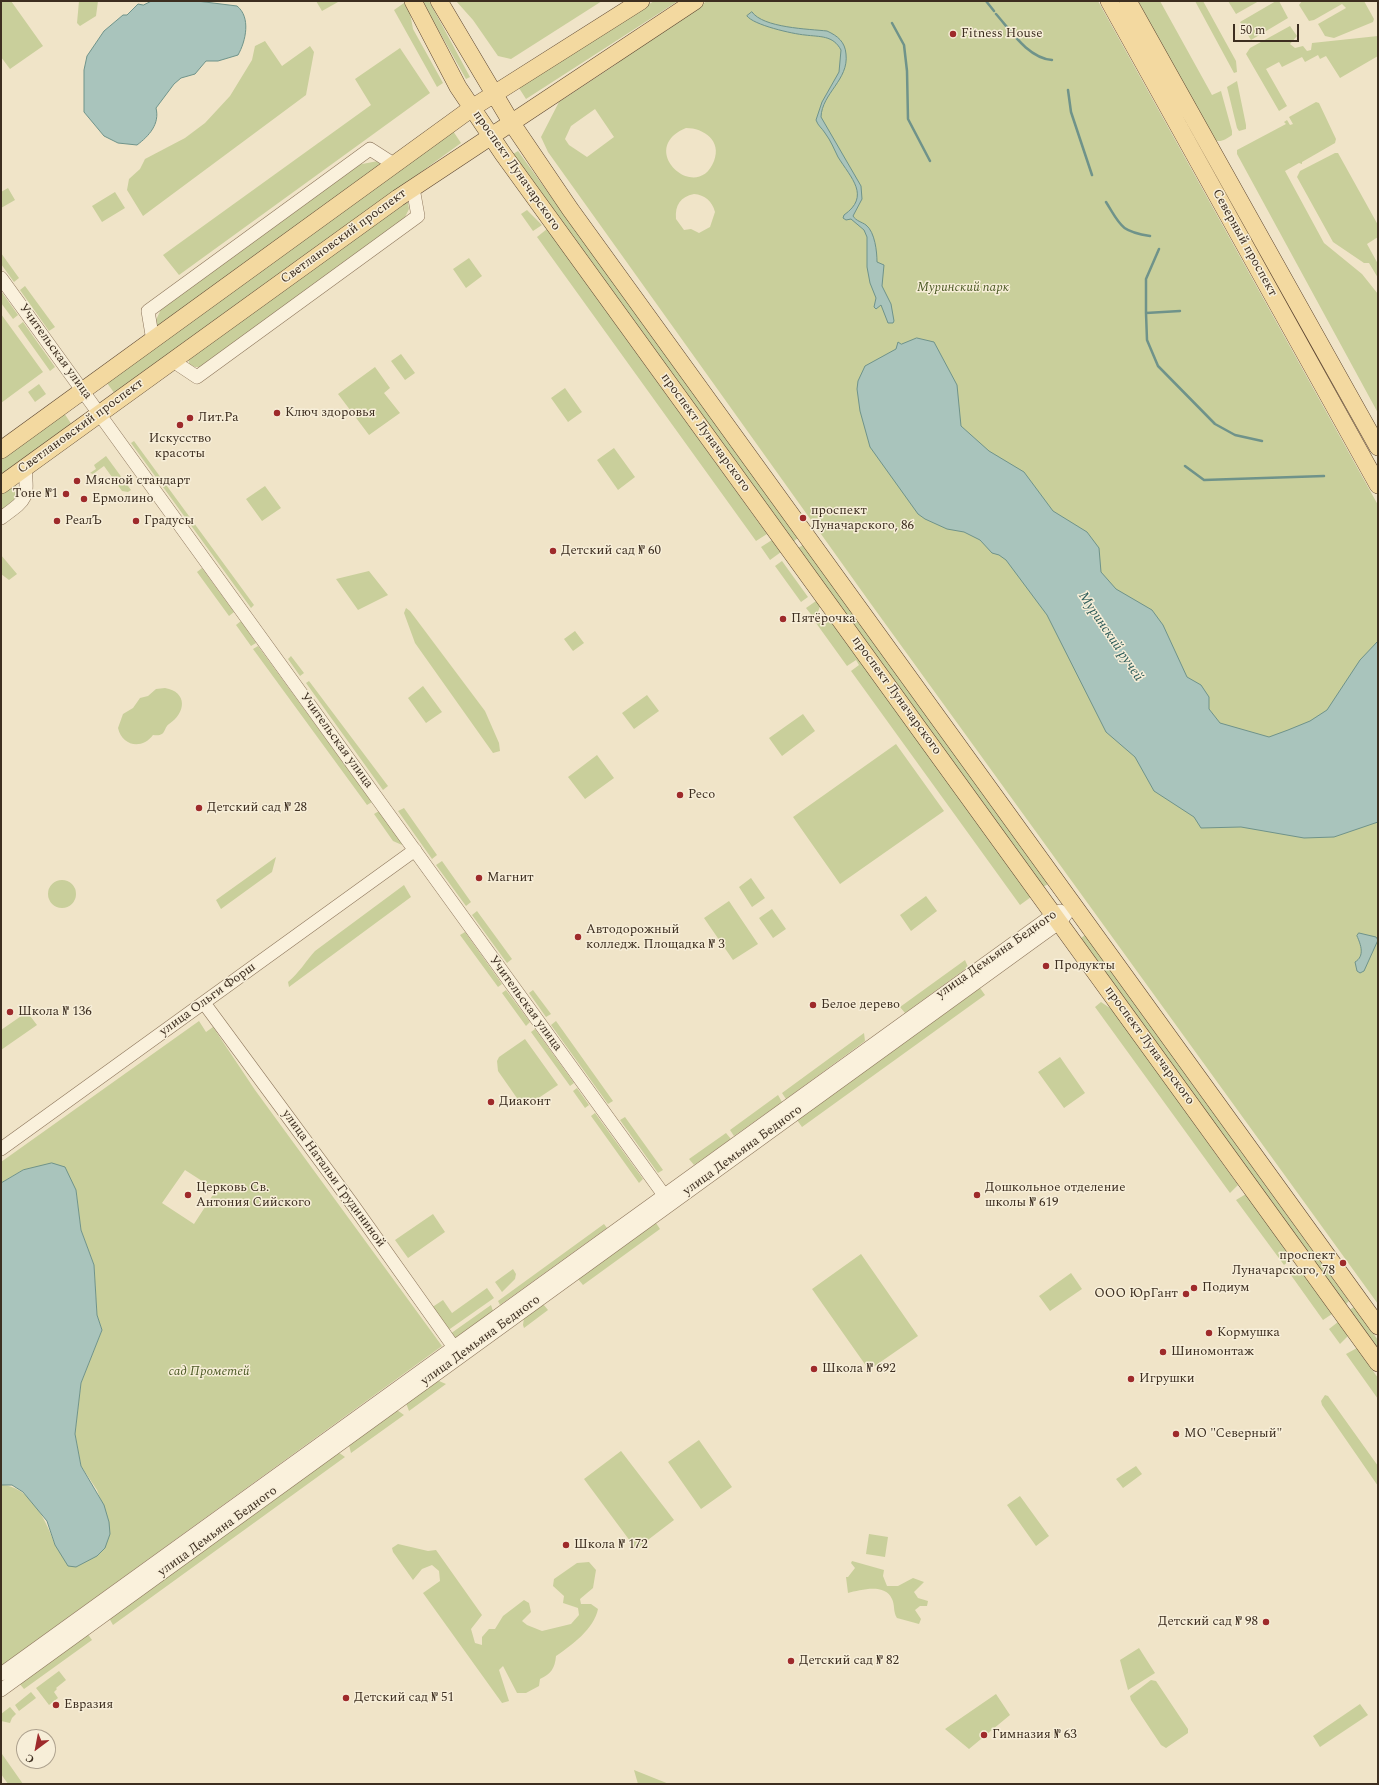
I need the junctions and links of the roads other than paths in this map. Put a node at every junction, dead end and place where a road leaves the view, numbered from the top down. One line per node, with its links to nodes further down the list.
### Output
1 (413, 1): 8 (main road, проспект Луначарского)
2 (439, 1): 7 (main road, проспект Луначарского)
3 (641, 1): 7 (main road)
4 (695, 1): 9 (main road, Светлановский проспект)
5 (1109, 1): 22 (main road, Северный проспект)
6 (1128, 1): 18 (main road, Северный проспект)
7 (494, 94): 8 (main road); 9 (main road, проспект Луначарского)
8 (472, 108): 10 (main road, проспект Луначарского); 11 (main road)
9 (511, 122): 10 (main road, Светлановский проспект); 25 (main road, проспект Луначарского)
10 (490, 136): 12 (main road, Светлановский проспект); 26 (main road, проспект Луначарского)
11 (395, 165): 14 (main road); 14 (street)
12 (412, 188): 15 (main road, Светлановский проспект); 15 (street)
13 (1, 278): 16 (street, Учительская улица)
14 (153, 341): 16 (main road)
15 (173, 361): 17 (main road, Светлановский проспект)
16 (83, 391): 17 (street, Учительская улица); 19 (main road)
17 (100, 414): 20 (main road, Светлановский проспект); 24 (street, Учительская улица)
18 (1378, 447)
19 (1, 450)
20 (25, 468): 21 (main road, Светлановский проспект); 23 (street)
21 (1, 485)
22 (1378, 485)
23 (1, 518)
24 (415, 850): 27 (street, улица Ольги Форш); 29 (street, Учительская улица)
25 (1073, 905): 26 (street, улица Демьяна Бедного); 30 (main road, проспект Луначарского)
26 (1057, 918): 29 (street, улица Демьяна Бедного); 32 (main road, проспект Луначарского)
27 (204, 1002): 28 (street, улица Ольги Форш); 31 (street, улица Натальи Грудининой)
28 (1, 1149)
29 (667, 1200): 31 (street, улица Демьяна Бедного)
30 (1378, 1326)
31 (457, 1351): 33 (street, улица Демьяна Бедного); 34 (street, улица Демьяна Бедного)
32 (1378, 1362)
33 (1, 1674)
34 (1, 1690)

